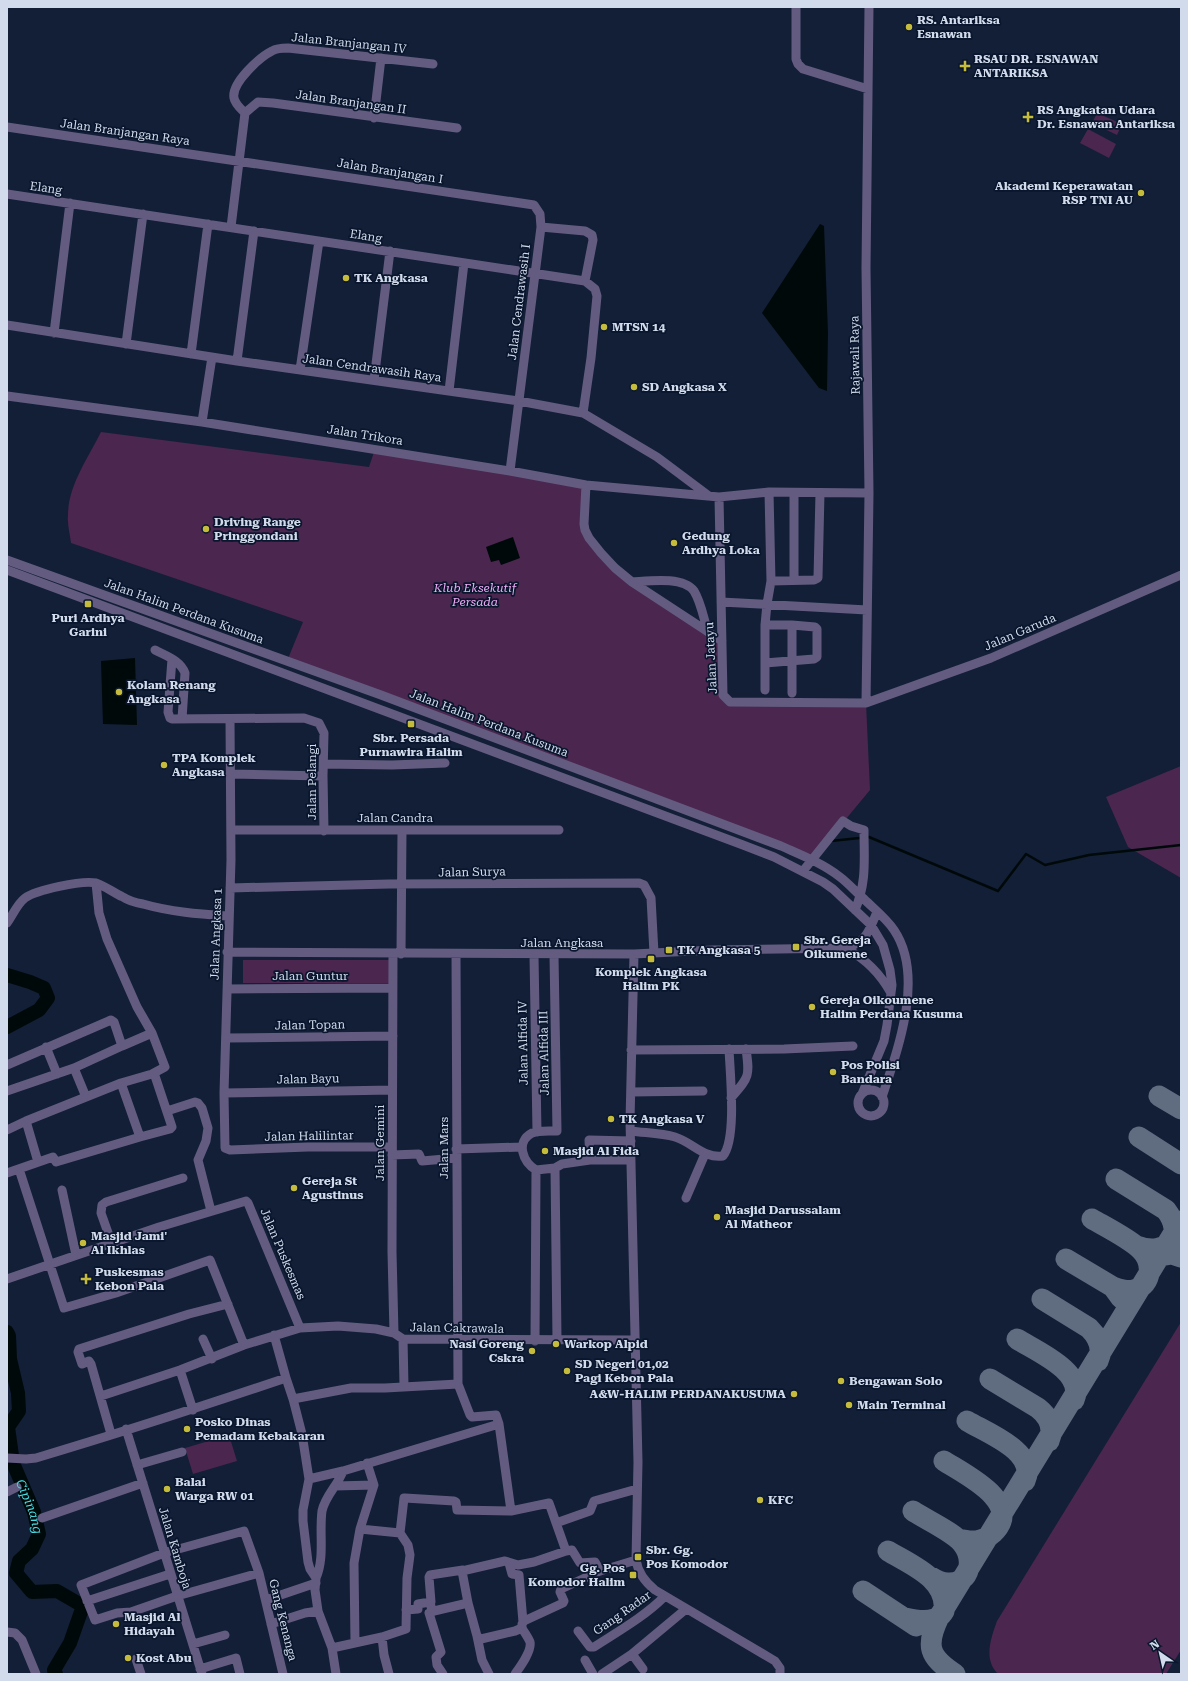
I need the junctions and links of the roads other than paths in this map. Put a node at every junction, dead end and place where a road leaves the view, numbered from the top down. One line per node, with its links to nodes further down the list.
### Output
1 (796, 7): 5 (street)
2 (869, 7): 5 (street, Rajawali Raya)
3 (381, 58): 4 (street, Jalan Branjangan IV); 6 (street, Jalan Branjangan IV); 7 (street)
4 (433, 64)
5 (868, 89): 42 (street, Rajawali Raya)
6 (245, 113): 7 (street, Jalan Branjangan II); 10 (street)
7 (374, 118): 9 (street, Jalan Branjangan II)
8 (7, 127): 10 (street, Jalan Branjangan Raya)
9 (457, 128)
10 (240, 160): 13 (street, Jalan Branjangan I); 16 (street)
11 (7, 194): 12 (street, Elang)
12 (70, 203): 14 (street, Elang); 25 (street)
13 (536, 207): 17 (street, Jalan Cendrawasih I)
14 (143, 214): 15 (street, Elang); 26 (street)
15 (208, 224): 16 (street, Elang); 27 (street)
16 (231, 227): 18 (street, Elang)
17 (541, 227): 22 (street, Jalan Cendrawasih I); 23 (street)
18 (254, 231): 19 (street, Elang); 29 (street)
19 (319, 241): 20 (street, Elang); 30 (street)
20 (390, 252): 21 (street, Elang); 31 (street)
21 (464, 263): 22 (street, Elang); 32 (street)
22 (536, 273): 23 (street, Elang); 34 (street, Jalan Cendrawasih I)
23 (585, 281): 35 (street)
24 (7, 325): 25 (street, Jalan Cendrawasih Raya)
25 (54, 332): 26 (street, Jalan Cendrawasih Raya)
26 (126, 344): 27 (street, Jalan Cendrawasih Raya)
27 (191, 354): 28 (street, Jalan Cendrawasih Raya)
28 (212, 357): 29 (street, Jalan Cendrawasih Raya); 36 (street)
29 (237, 361): 30 (street, Jalan Cendrawasih Raya)
30 (300, 370): 31 (street, Jalan Cendrawasih Raya)
31 (374, 380): 32 (street, Jalan Cendrawasih Raya)
32 (450, 391): 34 (street, Jalan Cendrawasih Raya)
33 (7, 396): 36 (street, Jalan Trikora)
34 (519, 401): 35 (street, Jalan Cendrawasih Raya); 37 (street, Jalan Cendrawasih I)
35 (583, 413): 43 (street, Jalan Cendrawasih Raya)
36 (202, 422): 37 (street, Jalan Trikora)
37 (510, 471): 38 (street, Jalan Trikora)
38 (586, 485): 43 (street, Jalan Trikora); 49 (street)
39 (769, 492): 40 (street, Jalan Trikora); 43 (street, Jalan Trikora); 48 (street)
40 (794, 493): 41 (street, Jalan Trikora); 47 (street)
41 (820, 493): 42 (street, Jalan Trikora); 47 (street)
42 (868, 493): 52 (street, Rajawali Raya)
43 (715, 497): 50 (street, Jalan Jatayu)
44 (7, 560): 76 (street, Jalan Halim Perdana Kusuma)
45 (7, 570): 78 (street, Jalan Halim Perdana Kusuma)
46 (1181, 575): 65 (street, Jalan Garuda)
47 (794, 580): 48 (street)
48 (771, 581): 51 (street)
49 (632, 582): 55 (street); 55 (street)
50 (721, 602): 51 (street); 56 (street, Jalan Jatayu)
51 (766, 604): 52 (street); 53 (street)
52 (867, 610): 65 (street, Rajawali Raya)
53 (765, 625): 54 (street); 60 (street)
54 (792, 625): 59 (street); 59 (street)
55 (708, 632): 56 (street)
56 (722, 641): 65 (street, Jalan Jatayu)
57 (155, 650): 58 (street)
58 (172, 659): 62 (street); 64 (street)
59 (792, 661): 60 (street); 63 (street)
60 (765, 663): 61 (street)
61 (765, 690)
62 (169, 693): 64 (street); 67 (street)
63 (792, 693)
64 (183, 695): 67 (street)
65 (866, 703)
66 (230, 718): 67 (street, Jalan Pelangi); 69 (street, Jalan Pelangi); 70 (street, Jalan Angkasa 1)
67 (182, 719)
68 (445, 763): 69 (street)
69 (324, 764): 71 (street, Jalan Pelangi)
70 (230, 774): 71 (street); 72 (street, Jalan Angkasa 1)
71 (323, 776): 75 (street, Jalan Pelangi)
72 (231, 830): 75 (street, Jalan Candra); 81 (street, Jalan Angkasa 1)
73 (402, 830): 74 (street, Jalan Candra); 75 (street, Jalan Candra); 80 (street, Jalan Gemini)
74 (560, 830)
75 (324, 831)
76 (812, 860): 77 (street); 78 (street); 82 (street, Jalan Halim Perdana Kusuma)
77 (864, 870): 82 (street); 83 (street)
78 (803, 871): 84 (street, Jalan Halim Perdana Kusuma)
79 (96, 883): 87 (street); 88 (street); 101 (street)
80 (401, 884): 81 (street, Jalan Surya); 92 (street, Jalan Surya); 93 (street, Jalan Gemini)
81 (230, 888): 87 (street, Jalan Angkasa 1)
82 (852, 888): 83 (street, Jalan Halim Perdana Kusuma); 84 (street)
83 (861, 896): 85 (street); 86 (street, Jalan Halim Perdana Kusuma)
84 (841, 897): 85 (street, Jalan Halim Perdana Kusuma)
85 (855, 910): 89 (street, Jalan Halim Perdana Kusuma)
86 (877, 912): 89 (street, Jalan Angkasa); 121 (street, Jalan Halim Perdana Kusuma)
87 (228, 916): 91 (street, Jalan Angkasa 1)
88 (7, 923)
89 (871, 926): 90 (street, Jalan Angkasa); 100 (street, Jalan Halim Perdana Kusuma)
90 (846, 948): 92 (street, Jalan Angkasa); 100 (street)
91 (227, 952): 93 (street, Jalan Angkasa); 99 (street, Jalan Angkasa 1)
92 (654, 953): 95 (street, Jalan Angkasa)
93 (397, 954): 94 (street, Jalan Angkasa); 98 (street, Jalan Gemini)
94 (456, 954): 96 (street, Jalan Angkasa); 132 (street, Jalan Mars)
95 (634, 954): 97 (street, Jalan Angkasa); 109 (street)
96 (534, 955): 97 (street, Jalan Angkasa); 127 (street, Jalan Alfida IV)
97 (554, 955): 127 (street, Jalan Alfida III)
98 (393, 988): 99 (street, Jalan Guntur); 102 (street, Jalan Gemini)
99 (227, 989): 103 (street, Jalan Angkasa 1)
100 (891, 993): 120 (street, Jalan Halim Perdana Kusuma)
101 (152, 1033): 104 (street); 112 (street)
102 (393, 1036): 103 (street, Jalan Topan); 115 (street, Jalan Gemini)
103 (226, 1038): 118 (street, Jalan Angkasa 1)
104 (122, 1046): 106 (street); 111 (street)
105 (853, 1046): 108 (street)
106 (46, 1047): 110 (street); 113 (street)
107 (729, 1049): 108 (street); 109 (street); 123 (street)
108 (746, 1049): 123 (street)
109 (632, 1050): 119 (street)
110 (7, 1065)
111 (74, 1068): 113 (street); 122 (street)
112 (154, 1073): 114 (street); 124 (street)
113 (57, 1074): 116 (street)
114 (121, 1084): 122 (street); 129 (street)
115 (392, 1090): 118 (street, Jalan Bayu); 133 (street, Jalan Gemini)
116 (7, 1091)
117 (703, 1091): 119 (street)
118 (224, 1092): 131 (street, Jalan Angkasa 1)
119 (631, 1092): 128 (street)
120 (862, 1094): 121 (street); 121 (street)
121 (882, 1097)
122 (86, 1098): 125 (street)
123 (731, 1098): 134 (street)
124 (167, 1111): 129 (street); 146 (street)
125 (26, 1121): 126 (street); 138 (street)
126 (7, 1130)
127 (537, 1132): 130 (street)
128 (631, 1136): 134 (street); 136 (street); 137 (street)
129 (140, 1137): 138 (street)
130 (522, 1147): 132 (street); 141 (street)
131 (227, 1149): 133 (street, Jalan Halilintar)
132 (456, 1149): 135 (street, Jalan Mars)
133 (392, 1151): 135 (street, Jalan Halilintar); 153 (street, Jalan Gemini)
134 (705, 1154): 145 (street)
135 (456, 1158): 159 (street, Jalan Mars)
136 (590, 1160): 137 (street); 139 (street)
137 (631, 1160): 158 (street)
138 (38, 1162): 140 (street)
139 (555, 1168): 141 (street); 157 (street)
140 (19, 1169): 142 (street); 149 (street)
141 (536, 1170): 160 (street)
142 (7, 1173)
143 (183, 1178): 147 (street)
144 (62, 1190): 148 (street)
145 (686, 1198)
146 (211, 1211): 147 (street, Jalan Puskesmas); 152 (street, Jalan Puskesmas)
147 (112, 1244): 148 (street, Jalan Puskesmas)
148 (76, 1255): 149 (street, Jalan Puskesmas)
149 (50, 1264): 150 (street, Jalan Puskesmas); 151 (street)
150 (7, 1279)
151 (228, 1304): 161 (street); 167 (street)
152 (300, 1328): 153 (street, Jalan Cakrawala); 154 (street, Jalan Cakrawala)
153 (394, 1333): 156 (street, Jalan Cakrawala)
154 (274, 1335): 161 (street, Jalan Cakrawala); 164 (street)
155 (203, 1338): 162 (street)
156 (403, 1340): 159 (street, Jalan Cakrawala); 166 (street)
157 (557, 1340): 158 (street, Jalan Cakrawala); 160 (street, Jalan Cakrawala)
158 (635, 1340): 183 (street)
159 (458, 1341): 160 (street, Jalan Cakrawala); 165 (street, Jalan Mars)
160 (535, 1341)
161 (244, 1346): 162 (street, Jalan Cakrawala)
162 (212, 1359): 163 (street, Jalan Cakrawala)
163 (180, 1370): 167 (street, Jalan Cakrawala); 169 (street)
164 (286, 1378): 168 (street); 169 (street)
165 (458, 1384): 166 (street); 170 (street)
166 (404, 1386): 168 (street)
167 (101, 1396): 172 (street)
168 (293, 1399): 178 (street)
169 (193, 1410): 171 (street)
170 (500, 1424): 175 (street); 185 (street)
171 (126, 1429): 172 (street); 176 (street, Jalan Kamboja)
172 (111, 1434): 174 (street)
173 (182, 1452): 176 (street)
174 (7, 1458)
175 (367, 1463): 177 (street); 180 (street)
176 (137, 1465): 179 (street, Jalan Kamboja)
177 (343, 1471): 178 (street); 181 (street)
178 (309, 1478): 198 (street)
179 (143, 1483): 186 (street); 191 (street, Jalan Kamboja)
180 (374, 1484): 181 (street); 188 (street)
181 (335, 1486): 198 (street)
182 (17, 1487): 184 (street)
183 (637, 1489): 187 (street); 192 (street)
184 (7, 1492)
185 (512, 1511): 187 (street); 189 (street)
186 (42, 1518)
187 (556, 1523): 190 (street)
188 (360, 1529): 189 (street); 215 (street)
189 (400, 1533): 206 (street)
190 (566, 1551): 193 (street); 195 (street)
191 (164, 1553): 196 (street, Gang Kenanga); 197 (street, Jalan Kamboja); 202 (street)
192 (636, 1560): 195 (street); 200 (street)
193 (509, 1563): 194 (street); 209 (street)
194 (464, 1570): 203 (street); 204 (street)
195 (600, 1571): 209 (street)
196 (259, 1573): 199 (street); 201 (street, Gang Kenanga)
197 (170, 1574): 199 (street, Jalan Kamboja); 202 (street)
198 (316, 1581): 201 (street); 207 (street)
199 (177, 1596): 202 (street); 216 (street, Jalan Kamboja)
200 (664, 1596): 205 (street); 210 (street, Gang Radar)
201 (266, 1600): 208 (street, Gang Kenanga)
202 (87, 1601)
203 (468, 1603): 204 (street); 213 (street)
204 (432, 1607): 206 (street); 229 (street)
205 (686, 1609): 218 (street); 234 (street)
206 (406, 1610): 214 (street)
207 (318, 1611): 208 (street); 217 (street)
208 (272, 1624): 226 (street, Gang Kenanga)
209 (522, 1625): 213 (street); 231 (street)
210 (578, 1631)
211 (7, 1632): 223 (street)
212 (225, 1635): 216 (street)
213 (477, 1636): 230 (street)
214 (382, 1637): 215 (street); 228 (street)
215 (355, 1643): 217 (street)
216 (193, 1644): 222 (street, Jalan Kamboja)
217 (332, 1648): 227 (street)
218 (632, 1654): 221 (street); 233 (street)
219 (136, 1659): 224 (street)
220 (585, 1660): 232 (street)
221 (643, 1669)
222 (201, 1671): 225 (street)
223 (36, 1674)
224 (141, 1674)
225 (240, 1674)
226 (283, 1674)
227 (336, 1674)
228 (389, 1674)
229 (443, 1674)
230 (489, 1674)
231 (514, 1674)
232 (593, 1674)
233 (602, 1674)
234 (780, 1674)

